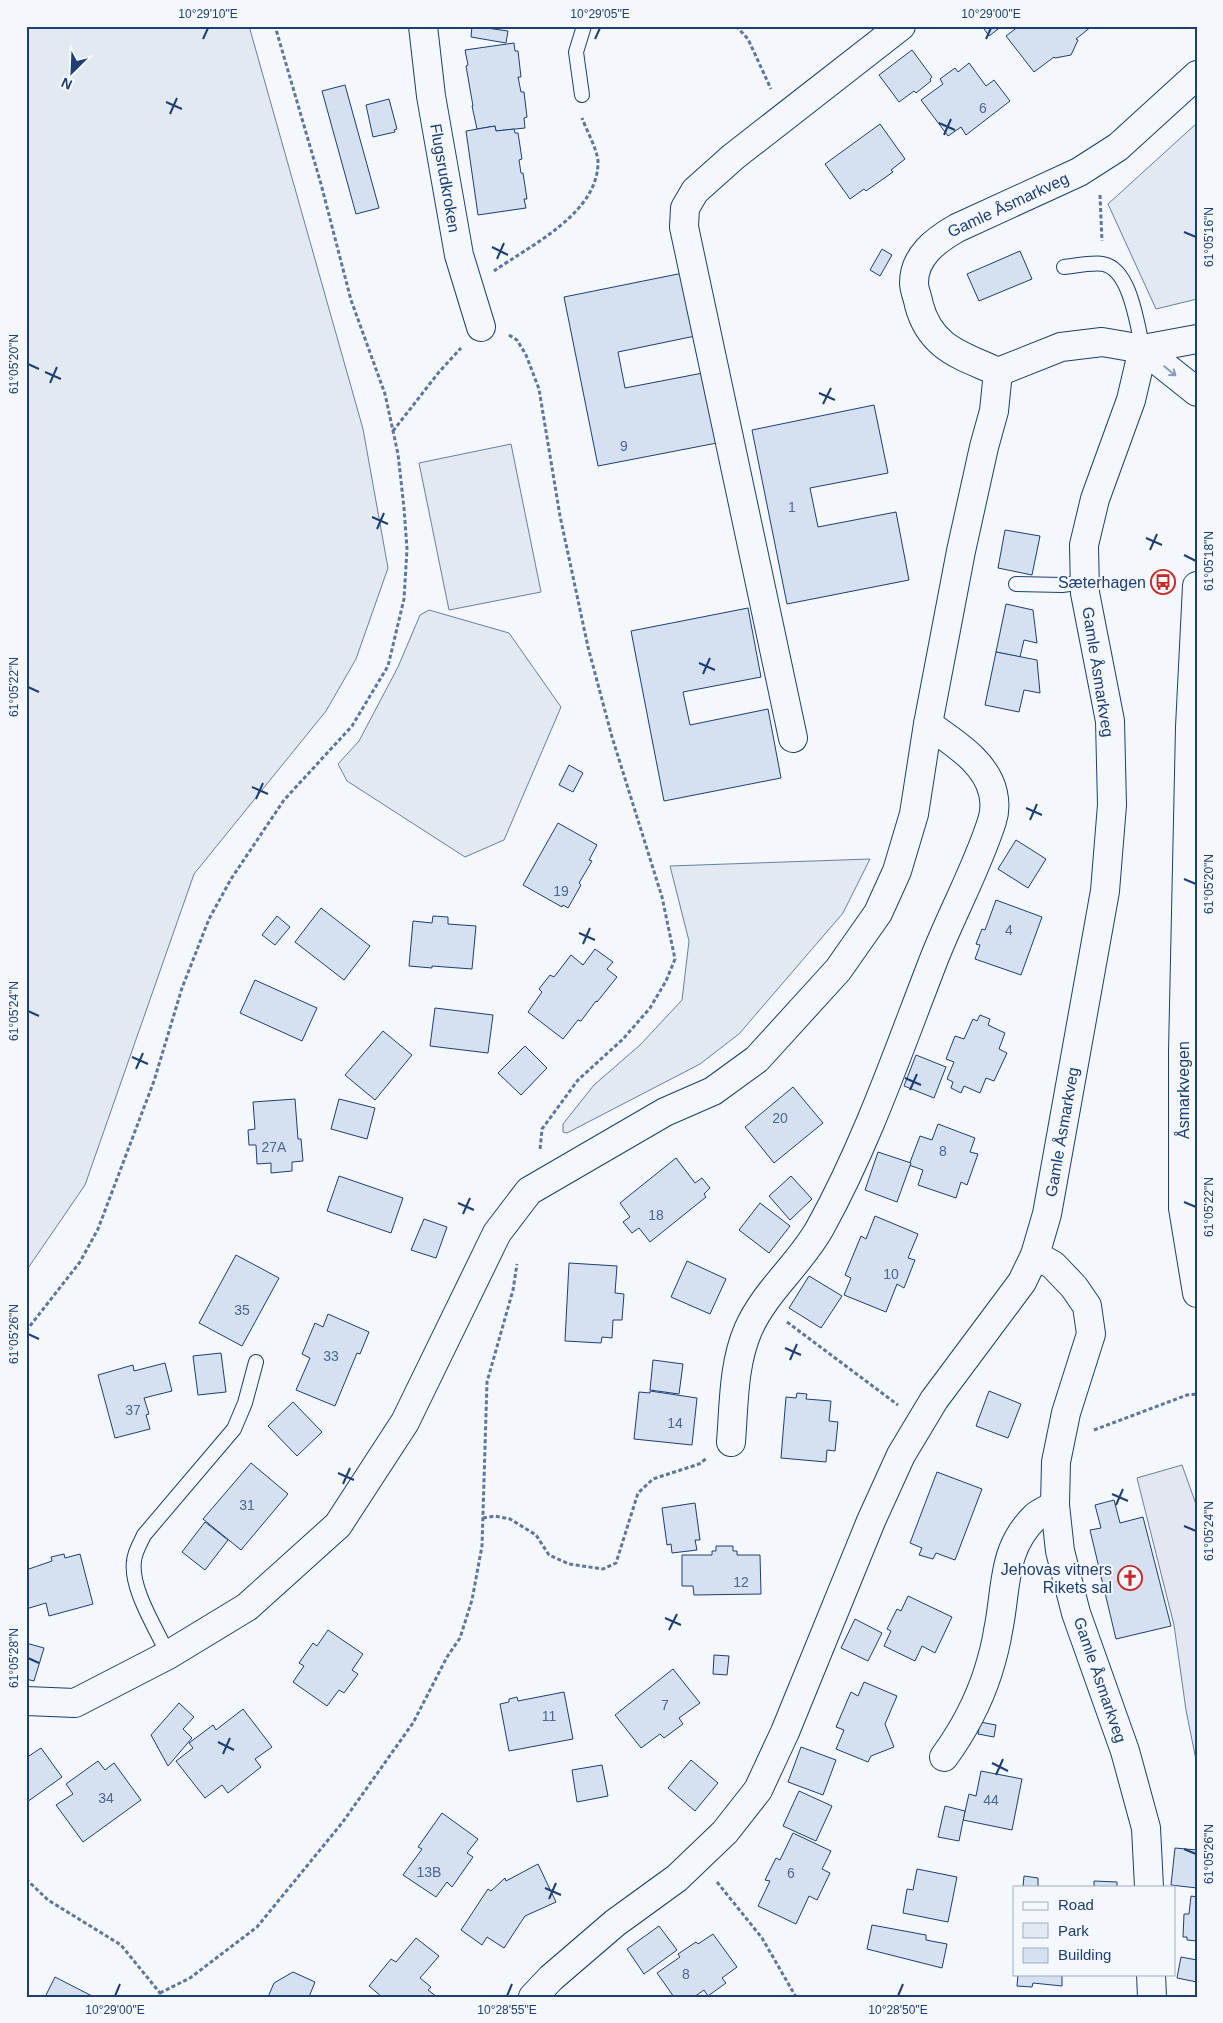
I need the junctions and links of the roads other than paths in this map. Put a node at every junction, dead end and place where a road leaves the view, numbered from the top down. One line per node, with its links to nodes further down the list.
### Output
1 (423, 26): 7 (street, Flugsrudkroken)
2 (584, 26): 5 (lane)
3 (902, 26): 16 (street)
4 (1197, 76): 10 (street, Gamle Åsmarkveg)
5 (582, 95)
6 (1064, 267): 9 (lane)
7 (481, 327)
8 (1197, 339): 9 (street)
9 (1143, 349): 10 (street); 11 (street, one-way to 11); 12 (street, Gamle Åsmarkveg)
10 (998, 372): 15 (street)
11 (1197, 392)
12 (1085, 582): 13 (lane); 17 (street, Gamle Åsmarkveg)
13 (1016, 584)
14 (1197, 586): 18 (street, Åsmarkvegen)
15 (928, 724): 20 (street); 22 (street)
16 (793, 738)
17 (1035, 1254): 21 (street, Gamle Åsmarkveg); 27 (street)
18 (1197, 1293)
19 (256, 1362): 22 (lane)
20 (731, 1442)
21 (1055, 1505): 24 (street); 25 (street, Gamle Åsmarkveg)
22 (168, 1656): 23 (street)
23 (26, 1700)
24 (944, 1757)
25 (1149, 1886)
26 (1151, 1976): 28 (street)
27 (533, 1997)
28 (1152, 1997)

